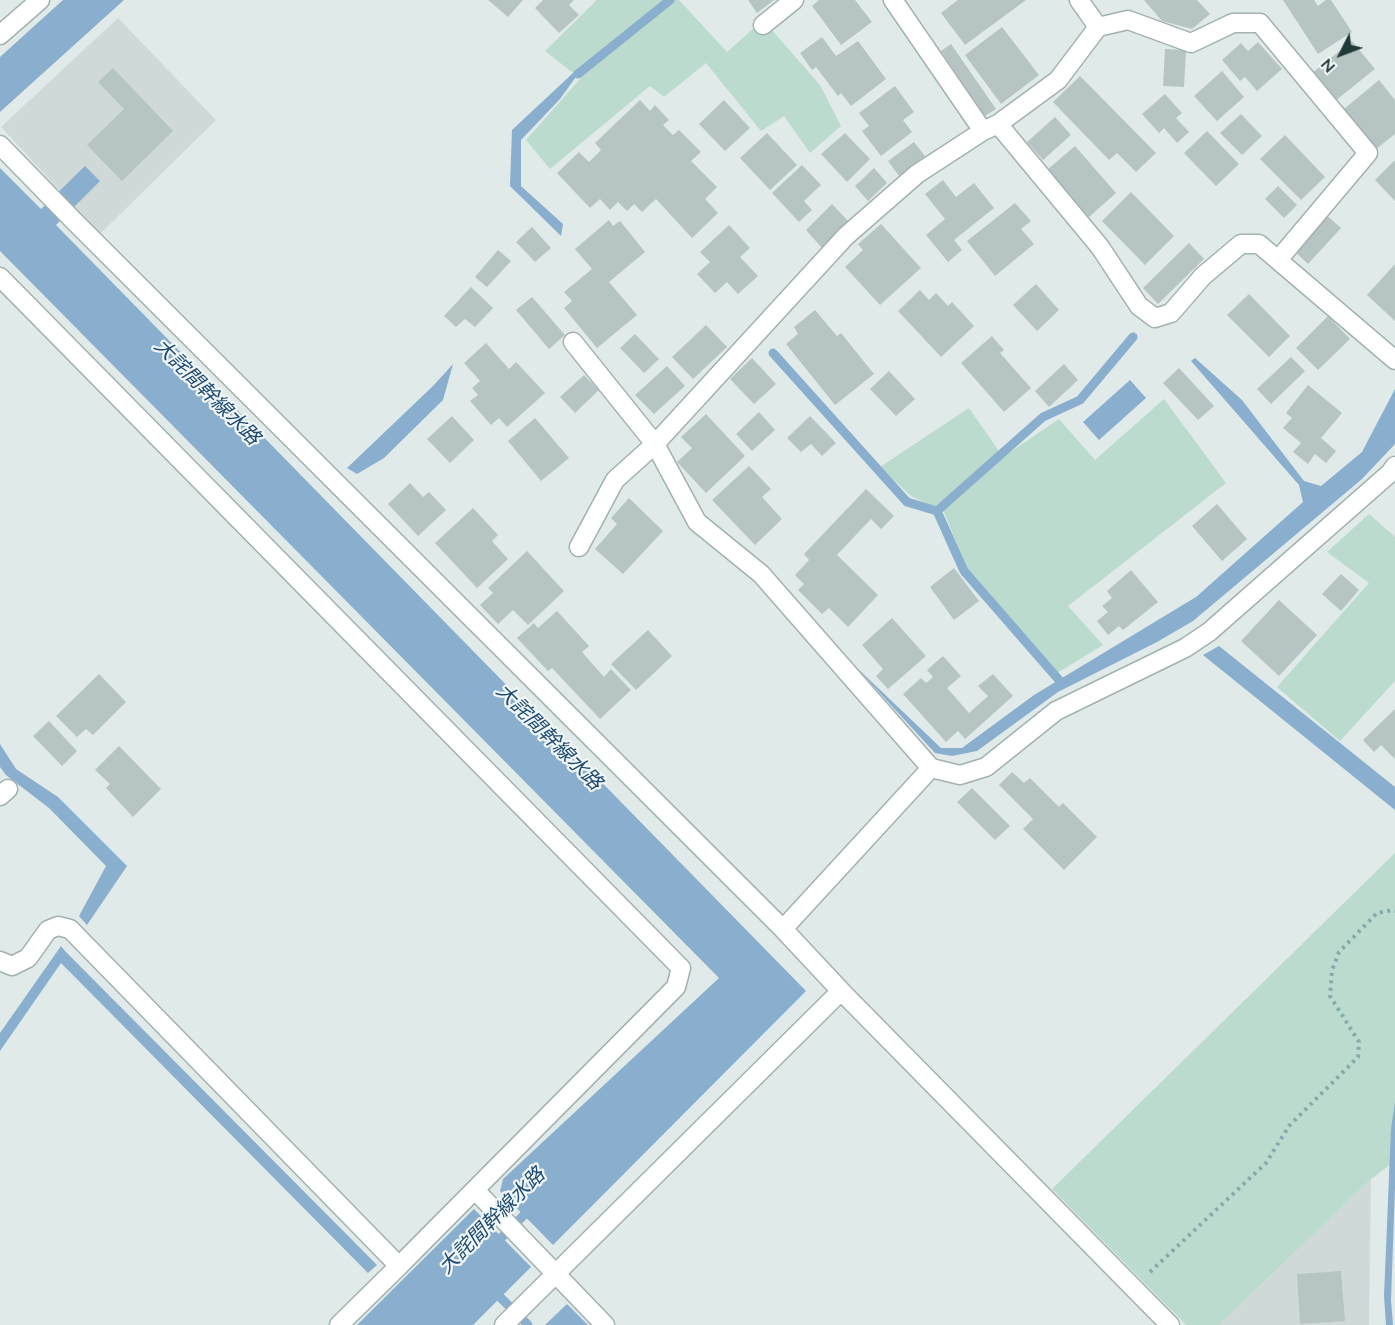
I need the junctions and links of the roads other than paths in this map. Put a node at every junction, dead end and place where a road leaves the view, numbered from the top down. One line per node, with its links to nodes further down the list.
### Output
1 (40, 0): 7 (street)
2 (794, 0): 5 (street)
3 (893, 0): 8 (street)
4 (1079, 0): 6 (street)
5 (763, 26)
6 (1098, 27): 8 (street); 10 (street)
7 (0, 35)
8 (991, 128): 10 (street); 14 (street)
9 (0, 145): 18 (street)
10 (1278, 260): 13 (street)
11 (0, 277): 21 (street)
12 (573, 342): 14 (street)
13 (1395, 360)
14 (655, 444): 16 (street); 17 (street)
15 (1395, 466): 17 (street)
16 (579, 548)
17 (931, 768): 18 (street)
18 (783, 929): 20 (street)
19 (0, 961): 22 (street)
20 (841, 991): 23 (street); 27 (street)
21 (475, 1190): 22 (street); 23 (street)
22 (399, 1266): 24 (street)
23 (555, 1274): 25 (street); 26 (street)
24 (339, 1325)
25 (504, 1325)
26 (605, 1325)
27 (1170, 1325)

